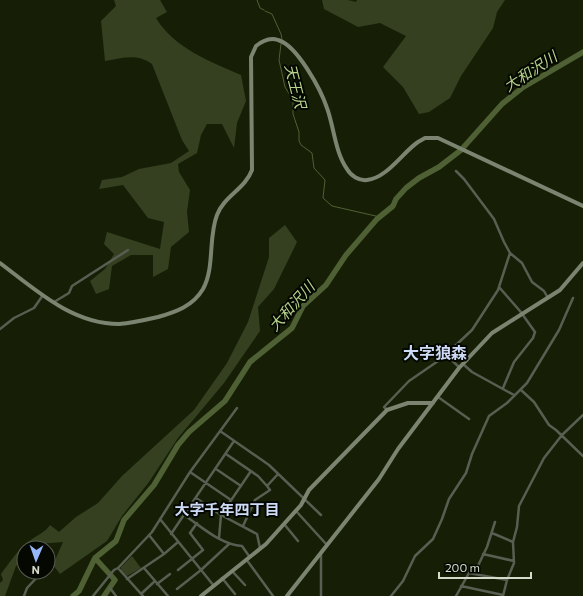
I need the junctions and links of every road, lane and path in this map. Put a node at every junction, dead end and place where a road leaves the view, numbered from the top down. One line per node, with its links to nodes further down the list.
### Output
1 (456, 171): 4 (street)
2 (583, 206): 11 (street)
3 (128, 250): 11 (street)
4 (510, 253): 7 (street); 9 (street)
5 (0, 263): 8 (street)
6 (583, 263): 9 (street)
7 (499, 287): 12 (street); 14 (street)
8 (43, 295): 11 (street); 13 (street)
9 (548, 298): 12 (street)
10 (573, 298): 17 (street)
11 (54, 302)
12 (521, 314): 15 (street); 16 (street)
13 (0, 328)
14 (446, 355): 15 (street); 22 (street)
15 (461, 366): 16 (street); 19 (street)
16 (503, 388): 18 (street)
17 (521, 390): 18 (street); 26 (street)
18 (514, 395): 93 (street)
19 (437, 396): 20 (street); 24 (street)
20 (433, 403): 22 (street); 57 (street)
21 (237, 408): 25 (street)
22 (387, 410): 39 (street)
23 (583, 415): 26 (street)
24 (469, 419)
25 (220, 431): 27 (street); 32 (street)
26 (562, 435): 29 (street); 55 (street)
27 (234, 441): 28 (street); 33 (street)
28 (226, 454): 30 (street); 31 (street)
29 (583, 456)
30 (216, 469): 34 (street); 35 (street)
31 (251, 471): 35 (street); 36 (street)
32 (190, 472): 34 (street); 44 (street)
33 (278, 474): 36 (street); 39 (street)
34 (206, 483): 37 (street); 38 (street)
35 (241, 486): 38 (street)
36 (267, 486): 48 (street)
37 (196, 498): 42 (street); 43 (street)
38 (231, 500): 43 (street)
39 (305, 500): 40 (street); 41 (street)
40 (296, 511): 47 (street); 57 (street)
41 (321, 514)
42 (184, 515): 46 (street); 50 (street)
43 (221, 515): 48 (street); 52 (street)
44 (160, 519): 50 (street); 51 (street)
45 (495, 522): 49 (street)
46 (197, 523): 52 (street); 63 (street)
47 (284, 524): 53 (street); 58 (street)
48 (243, 526): 58 (street)
49 (492, 533): 55 (street); 61 (street)
50 (171, 534): 54 (street)
51 (149, 535): 60 (street); 65 (street)
52 (219, 539): 56 (street)
53 (298, 541)
54 (178, 542): 60 (street); 63 (street)
55 (513, 542): 64 (street)
56 (228, 544): 62 (street); 68 (street)
57 (327, 545): 59 (street)
58 (260, 548): 62 (street)
59 (321, 552): 91 (street); 92 (street)
60 (164, 554): 66 (street)
61 (483, 554): 64 (street); 71 (street)
62 (247, 558): 69 (street); 90 (street)
63 (192, 559): 67 (street); 68 (street)
64 (514, 560): 75 (street)
65 (118, 568): 73 (street); 87 (street)
66 (144, 568): 73 (street); 76 (street)
67 (178, 570)
68 (201, 570): 77 (street); 81 (street)
69 (232, 570): 72 (street); 78 (street)
70 (170, 574): 76 (street)
71 (474, 574): 75 (street); 79 (street)
72 (222, 578): 77 (street); 82 (street)
73 (127, 579): 83 (street)
74 (35, 580): 86 (street)
75 (506, 580): 85 (street)
76 (156, 583): 83 (street); 89 (street)
77 (214, 586): 84 (street)
78 (245, 586)
79 (461, 586): 85 (street); 94 (street)
80 (110, 588): 88 (street)
81 (177, 589)
82 (236, 594)
83 (142, 595)
84 (204, 595)
85 (503, 595)
86 (24, 596)
87 (93, 596)
88 (116, 596)
89 (168, 596)
90 (273, 596)
91 (287, 596)
92 (321, 596)
93 (391, 596)
94 (456, 596)

